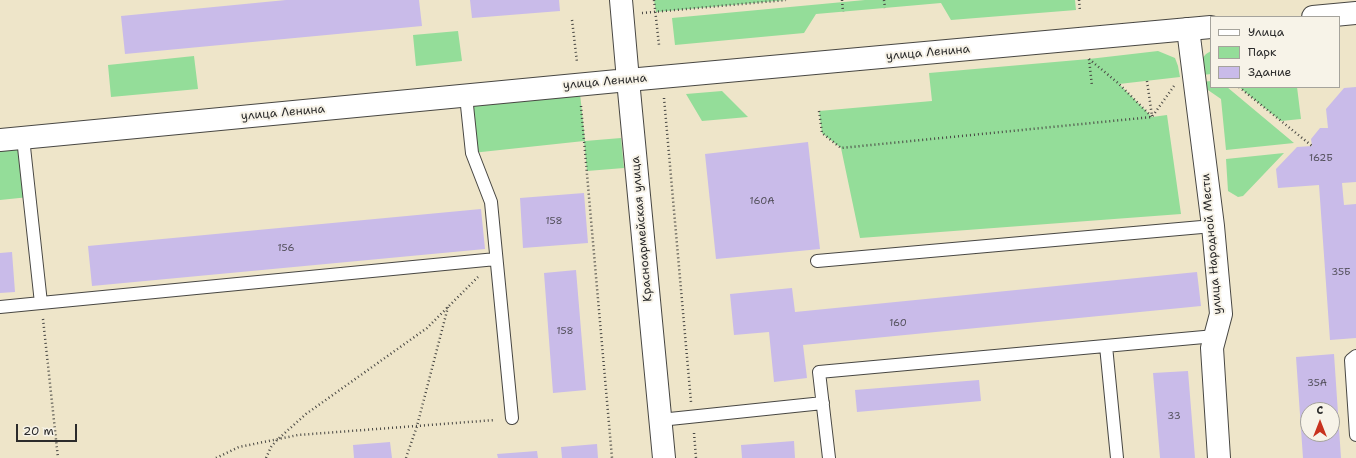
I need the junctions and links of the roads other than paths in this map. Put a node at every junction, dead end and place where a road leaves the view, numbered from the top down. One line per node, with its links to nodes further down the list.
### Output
1 (621, 0): 6 (street, Красноармейская улица)
2 (1356, 13): 3 (street)
3 (1324, 16)
4 (1210, 27): 5 (street, улица Ленина)
5 (1188, 29): 6 (street, улица Ленина); 10 (street, улица Народной Мести)
6 (628, 80): 7 (street, улица Ленина); 20 (street, Красноармейская улица)
7 (466, 96): 8 (street, улица Ленина); 11 (lane)
8 (23, 138): 9 (street, улица Ленина); 13 (lane)
9 (0, 140)
10 (1213, 226): 12 (lane); 15 (street, улица Народной Мести)
11 (496, 259): 13 (lane); 19 (lane)
12 (817, 261)
13 (41, 303): 14 (lane)
14 (0, 307)
15 (1215, 336): 16 (lane); 25 (street, улица Народной Мести)
16 (1106, 346): 18 (lane); 24 (lane)
17 (1356, 356): 21 (lane)
18 (823, 403): 20 (lane); 23 (lane)
19 (512, 418)
20 (660, 420): 22 (street, Красноармейская улица)
21 (1356, 435)
22 (664, 458)
23 (829, 458)
24 (1117, 458)
25 (1219, 458)

